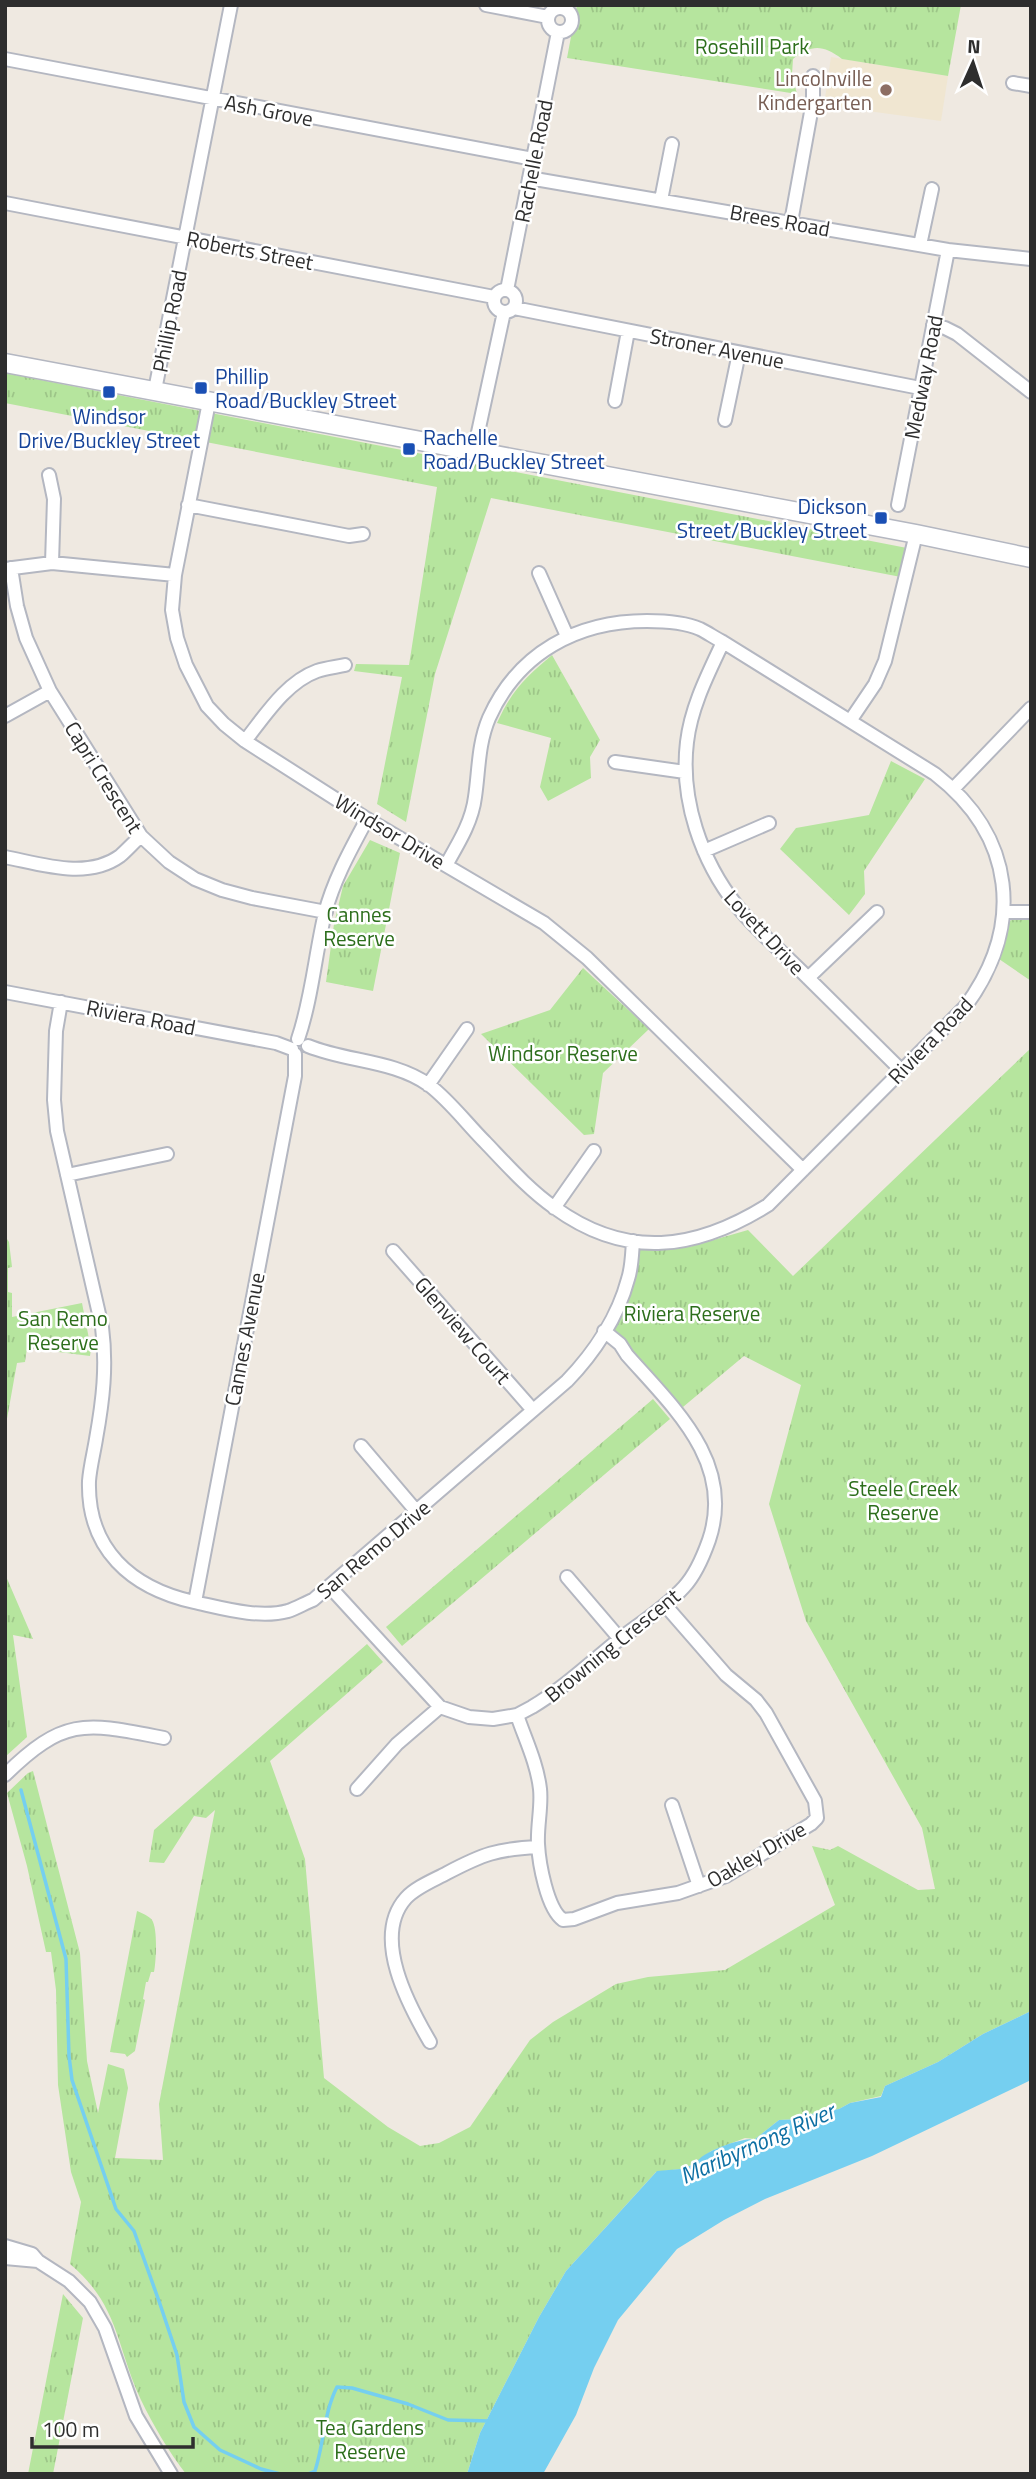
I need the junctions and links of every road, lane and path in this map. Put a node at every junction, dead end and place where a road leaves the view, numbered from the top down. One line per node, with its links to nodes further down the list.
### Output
1 (231, 5): 10 (street, Phillip Road)
2 (486, 5): 4 (street)
3 (563, 6): 4 (street); 5 (street)
4 (548, 17): 5 (street)
5 (558, 32): 12 (street, Rachelle Road)
6 (5, 59): 10 (street, Ash Grove)
7 (813, 76): 17 (street)
8 (1013, 83): 9 (street)
9 (1031, 86)
10 (212, 99): 12 (street, Ash Grove); 18 (street, Phillip Road)
11 (672, 144): 15 (street)
12 (533, 159): 13 (street, Rachelle Road)
13 (529, 178): 15 (street, Brees Road); 22 (street, Rachelle Road)
14 (932, 189): 19 (street)
15 (660, 200): 17 (street, Brees Road)
16 (5, 203): 18 (street, Roberts Street)
17 (791, 222): 19 (street, Brees Road)
18 (185, 238): 23 (street, Roberts Street); 30 (street, Phillip Road)
19 (920, 245): 20 (street, Brees Road)
20 (948, 250): 21 (street, Brees Road); 25 (street, Medway Road)
21 (1031, 259)
22 (507, 290): 23 (street); 24 (street)
23 (494, 297): 24 (street)
24 (509, 310): 26 (street, Stroner Avenue); 35 (street)
25 (933, 325): 29 (street, Medway Road); 31 (street)
26 (628, 331): 27 (street, Stroner Avenue); 32 (street)
27 (739, 353): 29 (street, Stroner Avenue); 34 (street)
28 (5, 363): 30 (main road)
29 (920, 388): 38 (street, Medway Road)
30 (155, 390): 33 (main road)
31 (1031, 392)
32 (615, 401)
33 (209, 402): 35 (main road); 37 (street, Windsor Drive)
34 (725, 420)
35 (474, 451): 40 (main road)
36 (49, 475): 42 (street)
37 (188, 505): 39 (street); 45 (street, Windsor Drive)
38 (898, 505)
39 (363, 534)
40 (916, 534): 41 (main road); 52 (street)
41 (1031, 558)
42 (52, 563): 43 (street); 45 (street)
43 (8, 568): 49 (street, Capri Crescent)
44 (539, 573): 46 (street)
45 (175, 575): 53 (street, Windsor Drive)
46 (567, 636): 47 (street, Riviera Road); 62 (street, Riviera Road)
47 (723, 642): 52 (street, Riviera Road); 55 (street, Lovett Drive)
48 (345, 665): 53 (street)
49 (50, 691): 51 (street); 59 (street, Capri Crescent)
50 (1031, 708): 56 (street)
51 (5, 716)
52 (850, 721): 56 (street, Riviera Road)
53 (245, 741): 57 (street, Windsor Drive)
54 (615, 762): 55 (street)
55 (685, 772): 60 (street, Lovett Drive)
56 (954, 788): 65 (street, Riviera Road)
57 (367, 819): 62 (street, Windsor Drive); 63 (street, Cannes Avenue)
58 (769, 823): 60 (street)
59 (141, 836): 61 (street); 63 (street, Capri Crescent)
60 (704, 851): 67 (street, Lovett Drive)
61 (5, 857)
62 (446, 865): 76 (street, Windsor Drive)
63 (326, 912): 71 (street, Cannes Avenue)
64 (877, 912): 67 (street)
65 (1004, 912): 66 (street); 72 (street, Riviera Road)
66 (1031, 912)
67 (808, 978): 72 (street, Lovett Drive)
68 (5, 992): 69 (street, Riviera Road)
69 (57, 1001): 71 (street, Riviera Road); 77 (street, San Remo Drive)
70 (467, 1029): 73 (street)
71 (300, 1048): 73 (street, Riviera Road); 87 (street, Cannes Avenue)
72 (902, 1071): 76 (street, Riviera Road)
73 (428, 1085): 78 (street, Riviera Road)
74 (594, 1151): 78 (street)
75 (167, 1154): 77 (street)
76 (803, 1170): 79 (street, Riviera Road)
77 (67, 1175): 87 (street, San Remo Drive)
78 (554, 1208): 79 (street, Riviera Road)
79 (633, 1241): 81 (street, San Remo Drive)
80 (393, 1251): 82 (street, Glenview Court)
81 (602, 1335): 82 (street, San Remo Drive); 88 (street, Browning Crescent)
82 (532, 1409): 84 (street, San Remo Drive)
83 (361, 1446): 84 (street)
84 (417, 1512): 86 (street, San Remo Drive)
85 (567, 1577): 89 (street)
86 (330, 1587): 87 (street, San Remo Drive); 90 (street)
87 (194, 1602)
88 (665, 1605): 89 (street, Browning Crescent); 97 (street, Oakley Drive)
89 (620, 1639): 91 (street, Browning Crescent)
90 (440, 1707): 91 (street, Browning Crescent); 94 (street)
91 (517, 1715): 96 (street, Oakley Drive)
92 (164, 1738): 93 (street)
93 (5, 1775)
94 (357, 1789)
95 (672, 1805): 97 (street)
96 (538, 1847): 97 (street, Oakley Drive); 98 (street)
97 (699, 1886)
98 (430, 2042)
99 (5, 2246): 101 (street)
100 (5, 2258): 101 (street)
101 (38, 2261): 102 (street)
102 (171, 2474)

